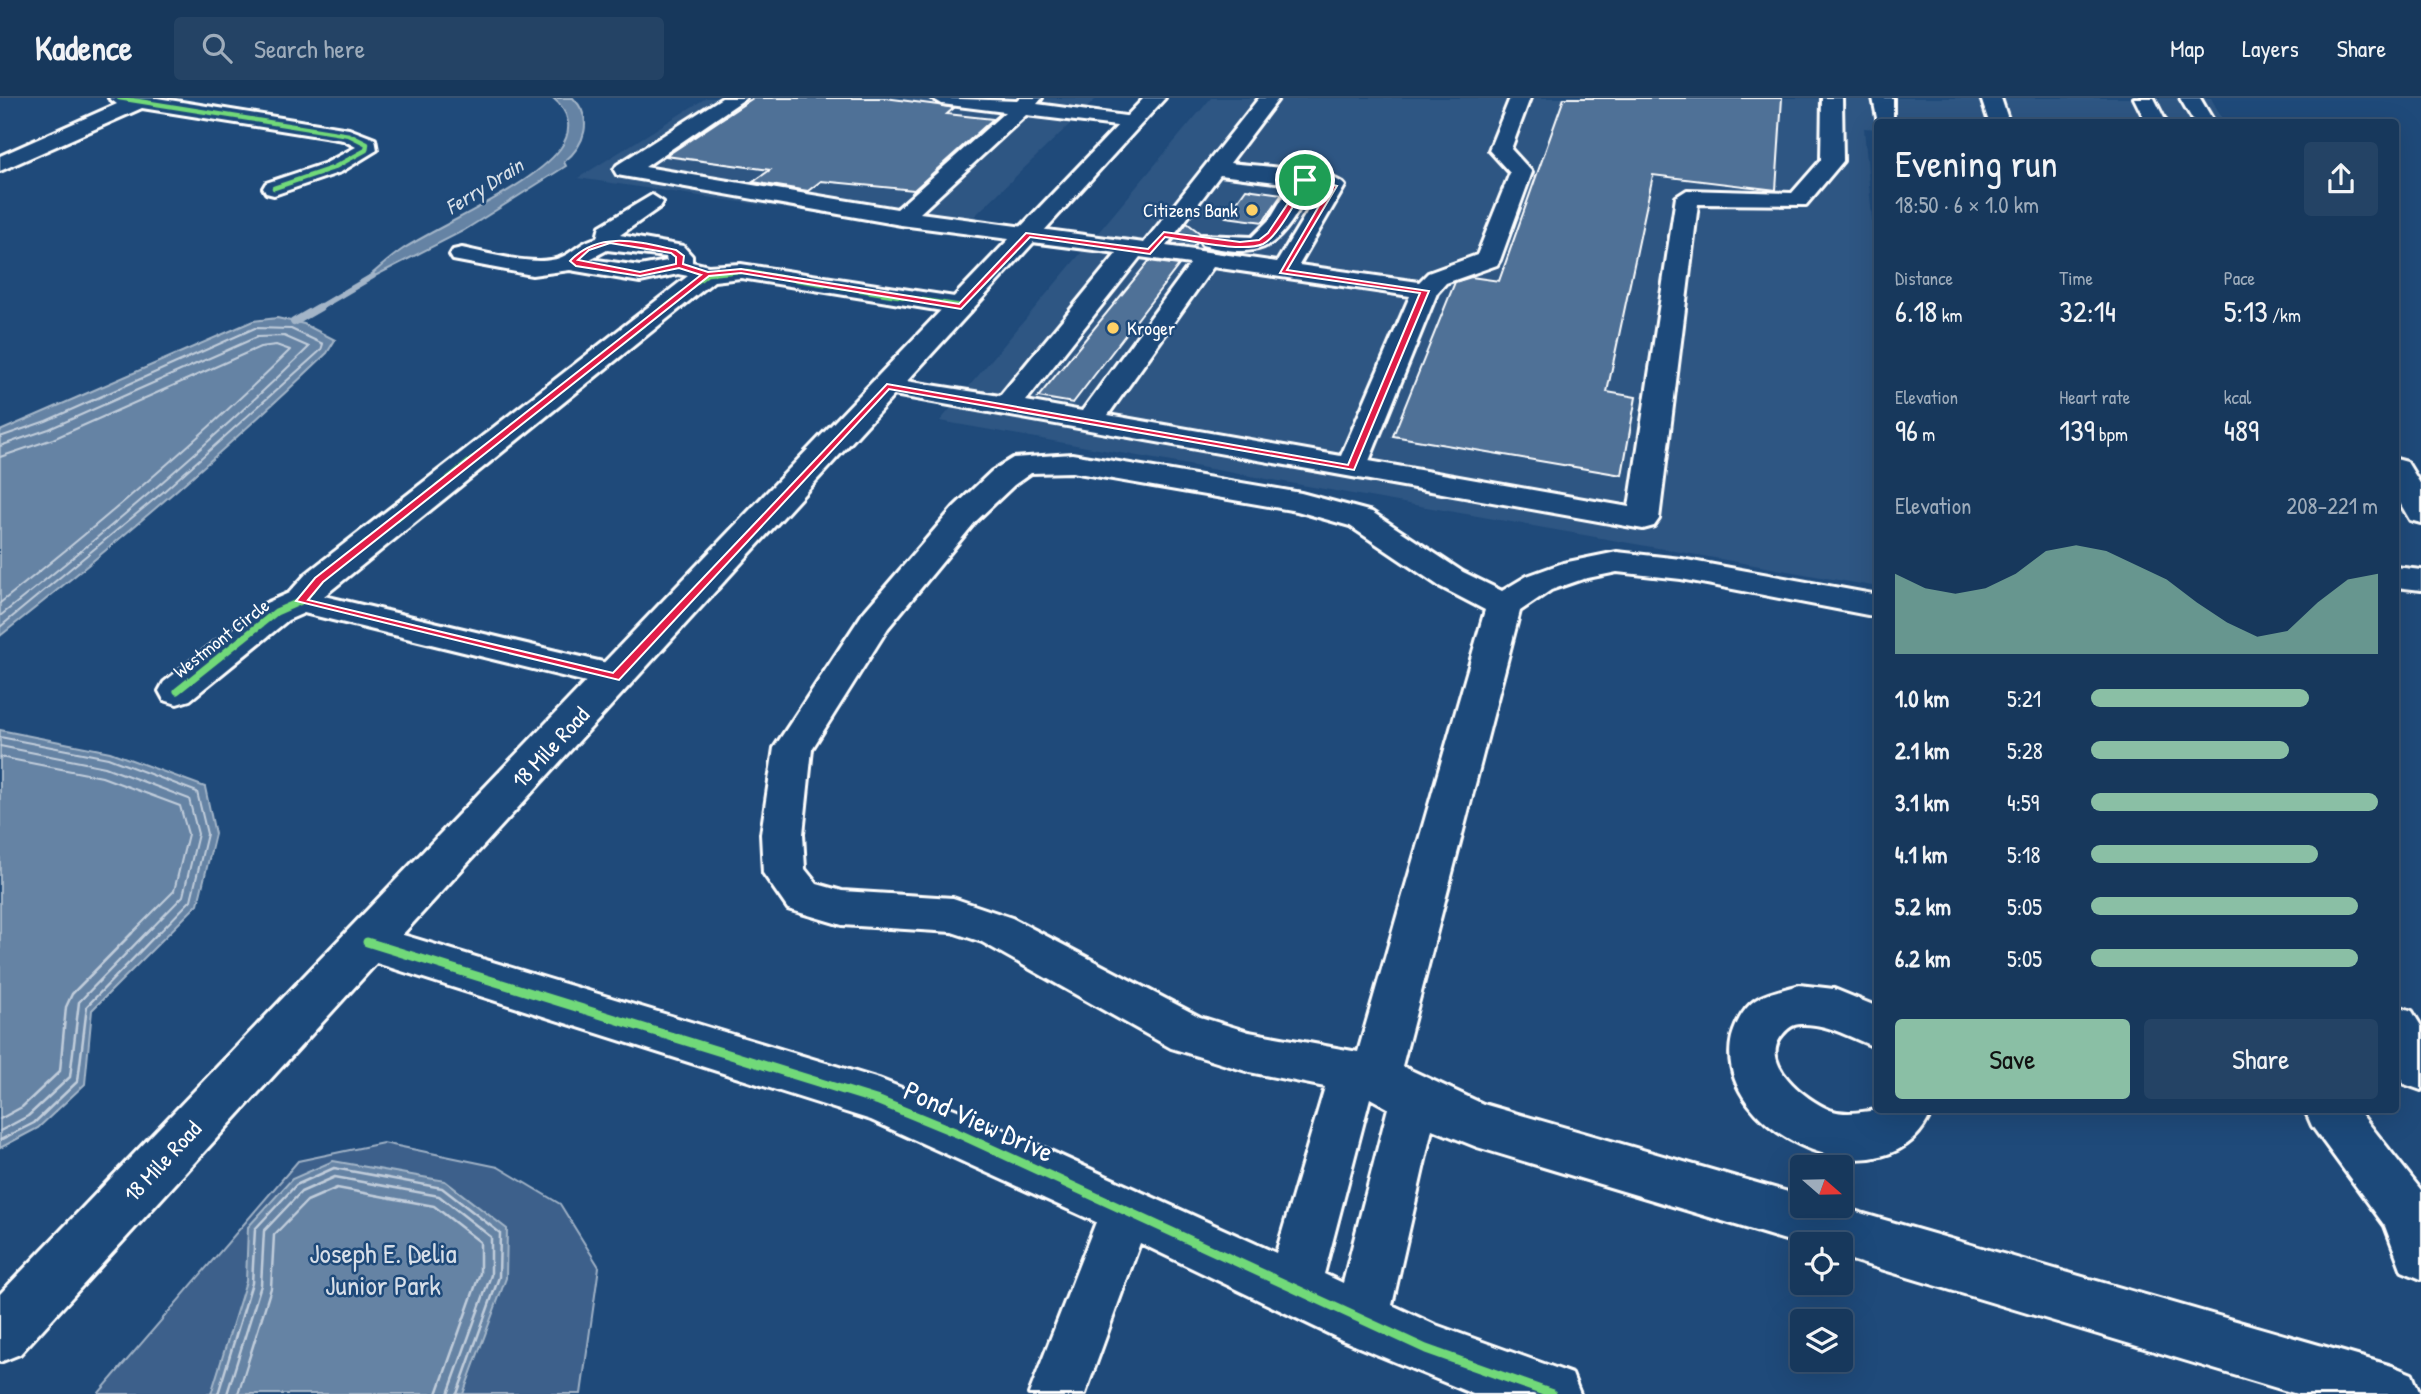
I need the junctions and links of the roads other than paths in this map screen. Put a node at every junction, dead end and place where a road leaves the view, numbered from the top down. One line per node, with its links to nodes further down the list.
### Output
1 (118, 98): 11 (street)
2 (736, 98): 22 (street)
3 (942, 98): 12 (street)
4 (1155, 98): 16 (street, 18 Mile Road)
5 (1269, 98): 18 (street)
6 (1520, 98): 31 (street)
7 (1832, 98): 36 (street)
8 (1992, 98): 13 (street)
9 (2144, 98): 14 (street)
10 (2190, 98): 15 (street)
11 (140, 101): 17 (street); 20 (street)
12 (1026, 103): 16 (street); 22 (street)
13 (1998, 119)
14 (2154, 119)
15 (2202, 119)
16 (1133, 121): 23 (street, 18 Mile Road)
17 (0, 163)
18 (1216, 169): 19 (street); 25 (street)
19 (1305, 180): 25 (street); 30 (street)
20 (275, 188)
21 (652, 202): 24 (street)
22 (901, 218): 23 (street)
23 (1028, 234): 25 (street); 32 (street, 18 Mile Road)
24 (609, 241): 28 (street); 29 (street)
25 (1149, 245): 27 (street); 34 (street)
26 (461, 255): 28 (street)
27 (1206, 260): 30 (street); 35 (street)
28 (574, 261): 29 (street)
29 (693, 270): 32 (street); 41 (street, Westmont Circle)
30 (1283, 272): 31 (street)
31 (1425, 291): 36 (street)
32 (961, 306): 33 (street, 18 Mile Road)
33 (887, 386): 34 (street); 44 (street, 18 Mile Road)
34 (1007, 406): 35 (street)
35 (1089, 421): 36 (street)
36 (1351, 468)
37 (2399, 473): 38 (street)
38 (2421, 513)
39 (2399, 577): 40 (street)
40 (2421, 580)
41 (301, 601): 44 (street, Westmont Circle); 45 (street, Westmont Circle)
42 (1874, 605): 43 (street)
43 (1504, 606): 50 (street); 50 (street)
44 (615, 677): 46 (street, 18 Mile Road)
45 (177, 691)
46 (367, 942): 55 (street, Pond View Drive); 60 (street, 18 Mile Road)
47 (1874, 1026): 53 (street)
48 (2399, 1030): 49 (street)
49 (2421, 1069)
50 (1381, 1082): 54 (street); 58 (street); 59 (street)
51 (1906, 1113): 53 (street)
52 (2331, 1113): 57 (street)
53 (1837, 1152)
54 (1790, 1206)
55 (1126, 1211): 58 (street, Pond View Drive); 61 (street)
56 (1835, 1218): 63 (street)
57 (2421, 1253)
58 (1293, 1290): 59 (street, Pond View Drive)
59 (1361, 1321): 62 (street, Pond View Drive)
60 (0, 1334)
61 (1057, 1394)
62 (1552, 1394)
63 (2392, 1394)

